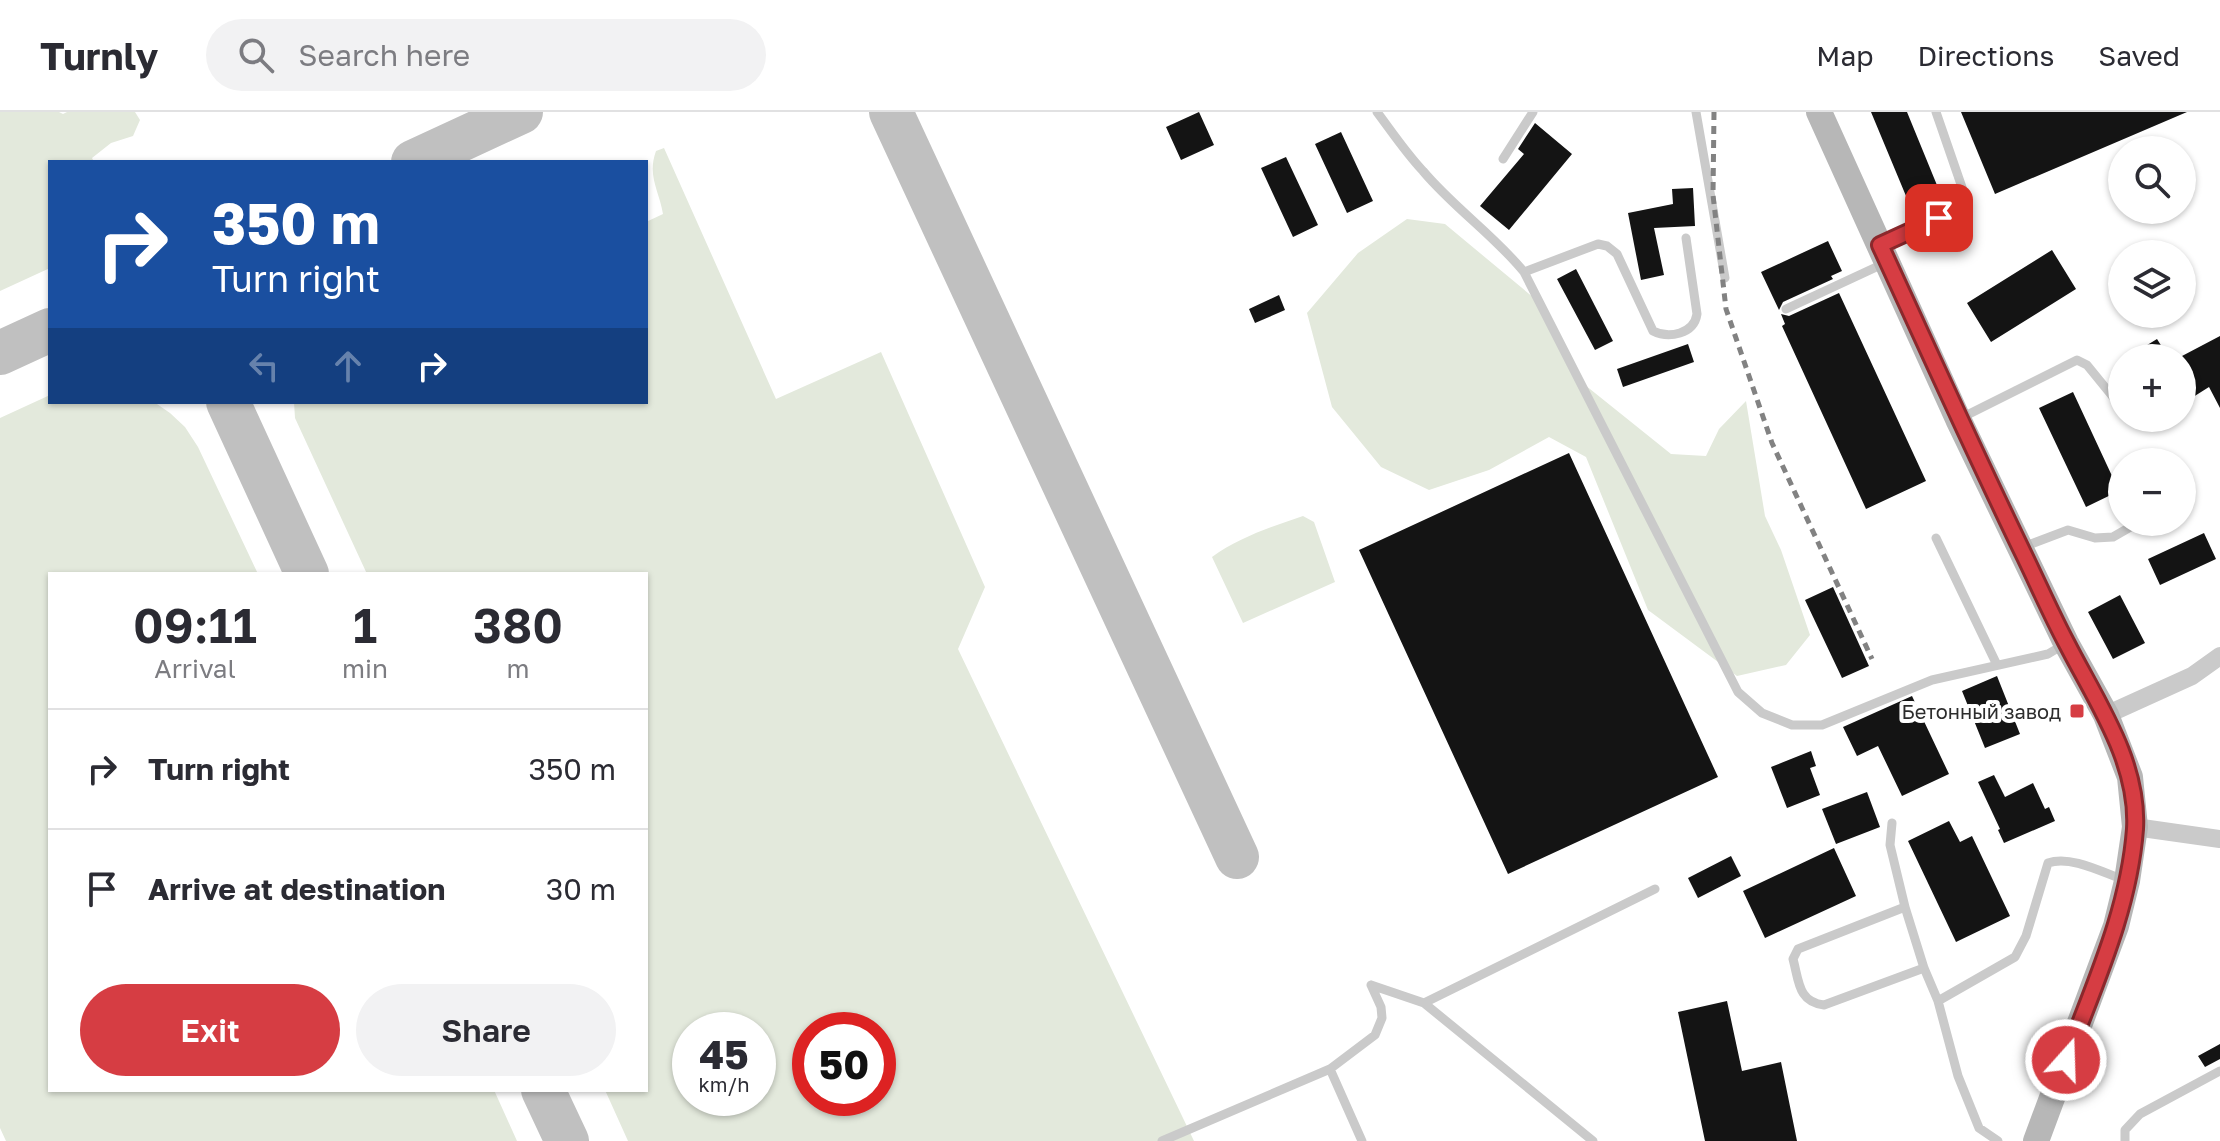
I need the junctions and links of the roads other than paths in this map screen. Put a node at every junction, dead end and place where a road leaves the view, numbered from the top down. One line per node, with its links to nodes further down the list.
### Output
1 (1377, 112): 9 (lane)
2 (1533, 112): 6 (lane)
3 (1696, 112): 10 (lane)
4 (1819, 112): 8 (main road)
5 (1936, 112): 8 (lane)
6 (1503, 159)
7 (1686, 238): 9 (lane)
8 (1884, 253): 11 (lane); 13 (main road)
9 (1524, 272): 19 (lane)
10 (1725, 278)
11 (1786, 309)
12 (2108, 391): 13 (lane)
13 (1958, 419): 16 (main road)
14 (2115, 536): 16 (lane)
15 (1936, 538): 19 (lane)
16 (2020, 548): 17 (main road)
17 (2066, 643): 19 (lane); 20 (main road)
18 (2220, 656): 20 (street)
19 (1997, 665)
20 (2106, 715): 22 (main road)
21 (1892, 823): 26 (lane)
22 (2135, 827): 23 (street); 24 (main road)
23 (2220, 839)
24 (2127, 881): 28 (lane); 36 (main road)
25 (1655, 889): 29 (lane)
26 (1905, 907): 27 (lane); 27 (lane)
27 (1924, 968): 28 (lane)
28 (1938, 1001): 35 (lane)
29 (1424, 1003): 30 (lane); 34 (lane)
30 (1330, 1069): 32 (lane); 33 (lane)
31 (2220, 1071): 37 (lane)
32 (1162, 1141)
33 (1362, 1141)
34 (1593, 1141)
35 (1998, 1141)
36 (2036, 1141)
37 (2125, 1141)

